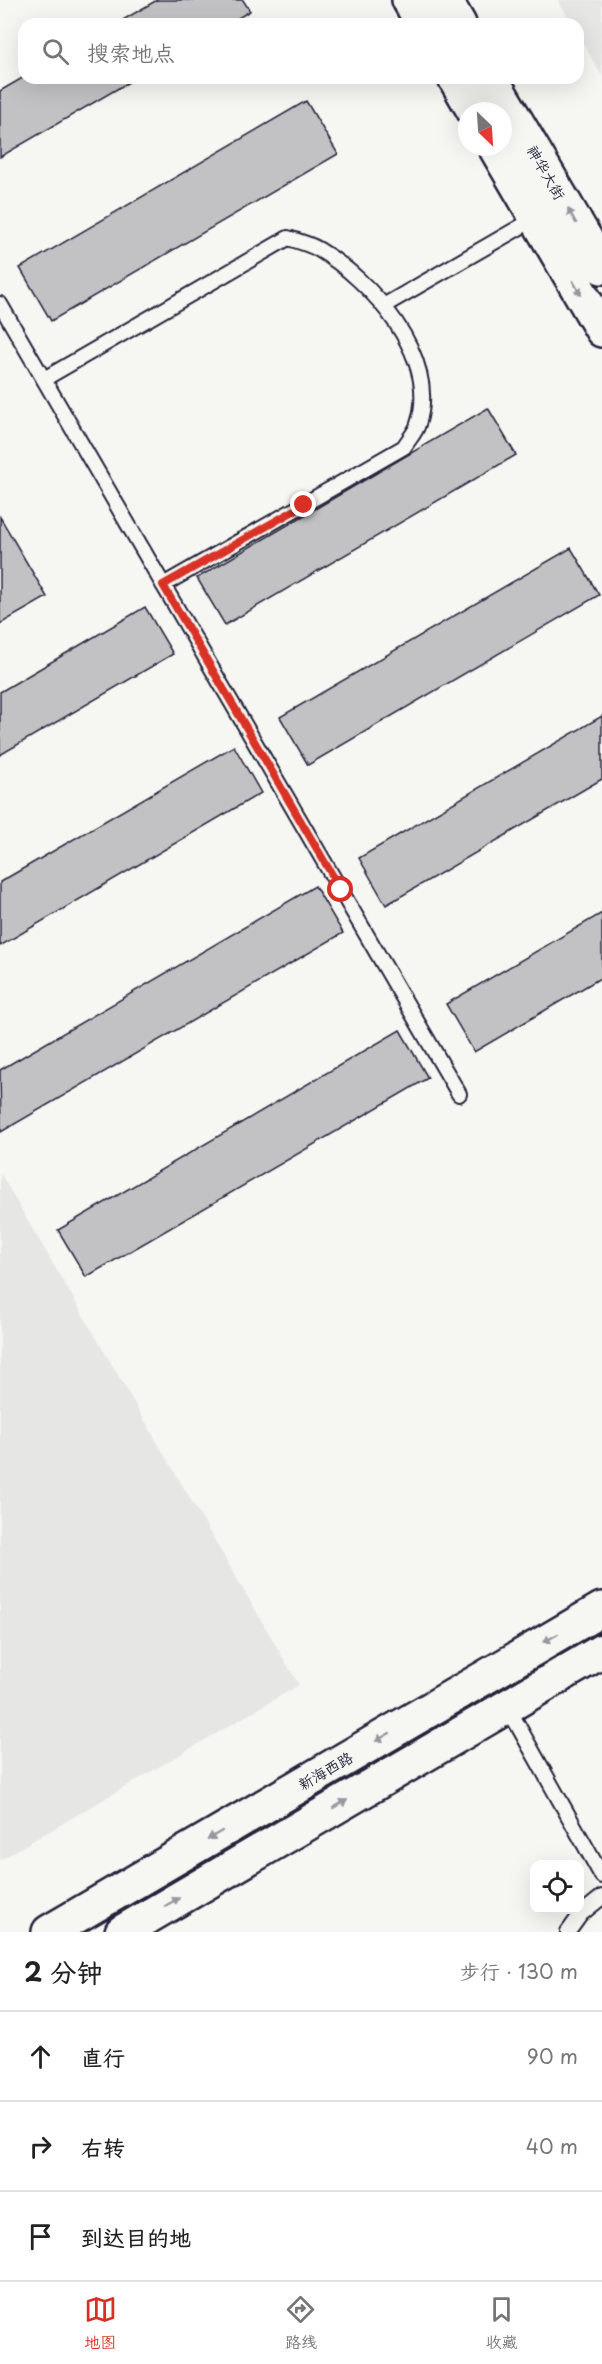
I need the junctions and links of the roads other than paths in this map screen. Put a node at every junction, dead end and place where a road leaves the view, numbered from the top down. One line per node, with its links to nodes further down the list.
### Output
1 (409, 0): 3 (main road)
2 (445, 0): 4 (main road)
3 (420, 18)
4 (456, 18)
5 (458, 84): 7 (main road)
6 (495, 84): 10 (main road, 神华大街, one-way to 6)
7 (469, 102)
8 (500, 156): 9 (main road)
9 (536, 218): 12 (lane); 13 (main road, one-way to 13)
10 (602, 267)
11 (0, 304): 14 (lane)
12 (385, 305): 14 (lane); 15 (lane)
13 (602, 330)
14 (44, 380): 15 (lane)
15 (163, 585): 16 (lane)
16 (459, 1094)
17 (602, 1609): 22 (main road, 新海西路, one-way to 22)
18 (602, 1651): 19 (main road)
19 (507, 1706): 20 (lane); 23 (main road, one-way to 19)
20 (602, 1876)
21 (602, 1896): 24 (lane)
22 (49, 1932)
23 (122, 1932)
24 (568, 1932)

